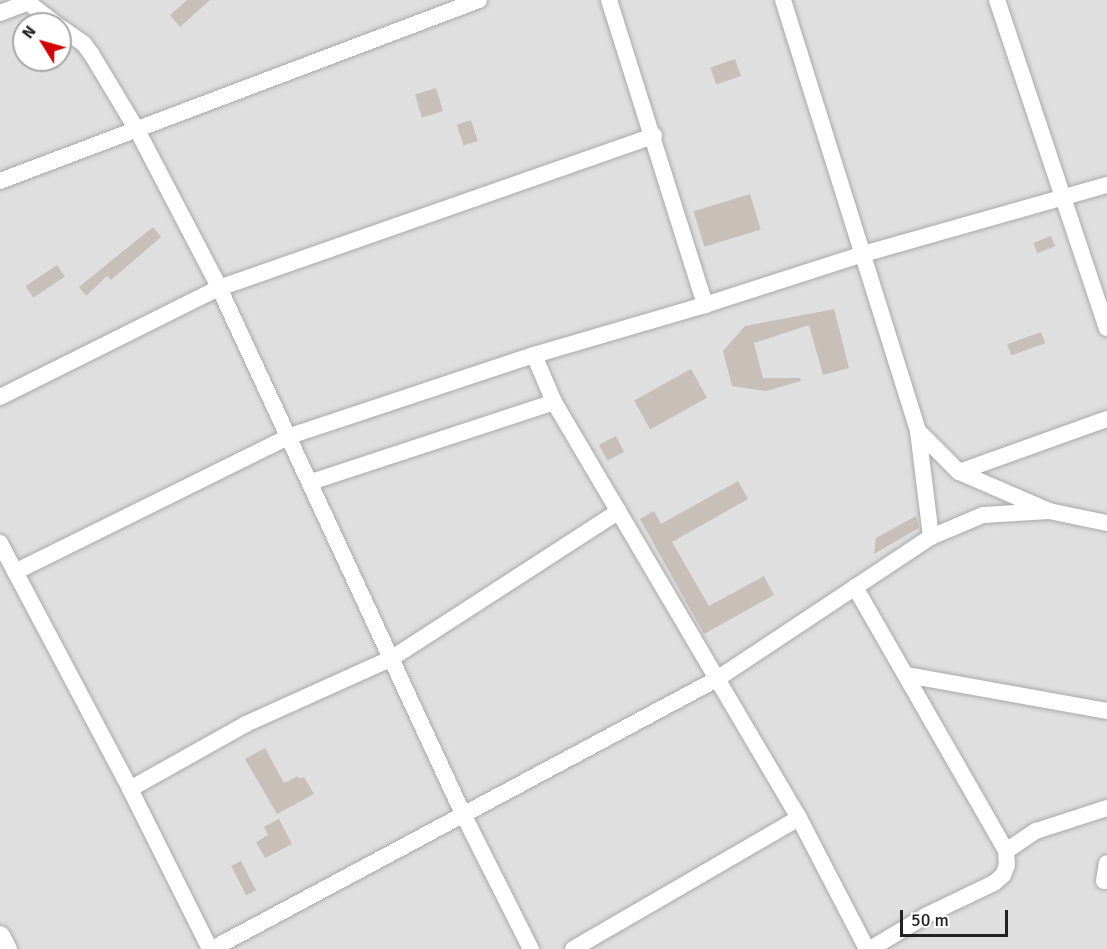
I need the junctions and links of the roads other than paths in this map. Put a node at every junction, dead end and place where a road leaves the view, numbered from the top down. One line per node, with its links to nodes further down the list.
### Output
1 (479, 0): 9 (street)
2 (609, 0): 10 (street)
3 (783, 0): 14 (street)
4 (997, 0): 13 (street)
5 (25, 1): 6 (street); 7 (street)
6 (40, 12)
7 (0, 13)
8 (72, 36): 9 (street)
9 (137, 130): 11 (street); 15 (street)
10 (654, 136): 15 (street); 16 (street)
11 (0, 181)
12 (1107, 185): 13 (street)
13 (1065, 197): 14 (street); 17 (street)
14 (863, 254): 16 (street); 22 (street)
15 (219, 288): 19 (street); 23 (street)
16 (705, 305): 18 (street)
17 (1107, 328)
18 (534, 355): 20 (street); 23 (street)
19 (0, 397)
20 (554, 402): 25 (street); 26 (street)
21 (1107, 419): 24 (street)
22 (918, 431): 24 (street); 29 (street)
23 (290, 436): 25 (street); 31 (street)
24 (958, 472): 27 (street)
25 (311, 482): 33 (street)
26 (619, 511): 33 (street); 35 (street)
27 (1049, 511): 28 (street); 29 (street)
28 (1107, 523)
29 (931, 537): 32 (street)
30 (0, 543): 31 (street)
31 (15, 572): 37 (street)
32 (855, 587): 34 (street); 35 (street)
33 (392, 658): 37 (street); 39 (street)
34 (907, 675): 36 (street); 41 (street)
35 (717, 679): 39 (street); 40 (street)
36 (1107, 711)
37 (130, 789): 46 (street)
38 (1107, 808): 41 (street)
39 (464, 816): 46 (street); 47 (street)
40 (799, 818): 48 (street); 49 (street)
41 (1006, 851): 49 (street)
42 (1107, 863): 43 (street)
43 (1104, 881)
44 (0, 936): 45 (street)
45 (7, 949)
46 (211, 949)
47 (531, 949)
48 (573, 949)
49 (869, 949)

